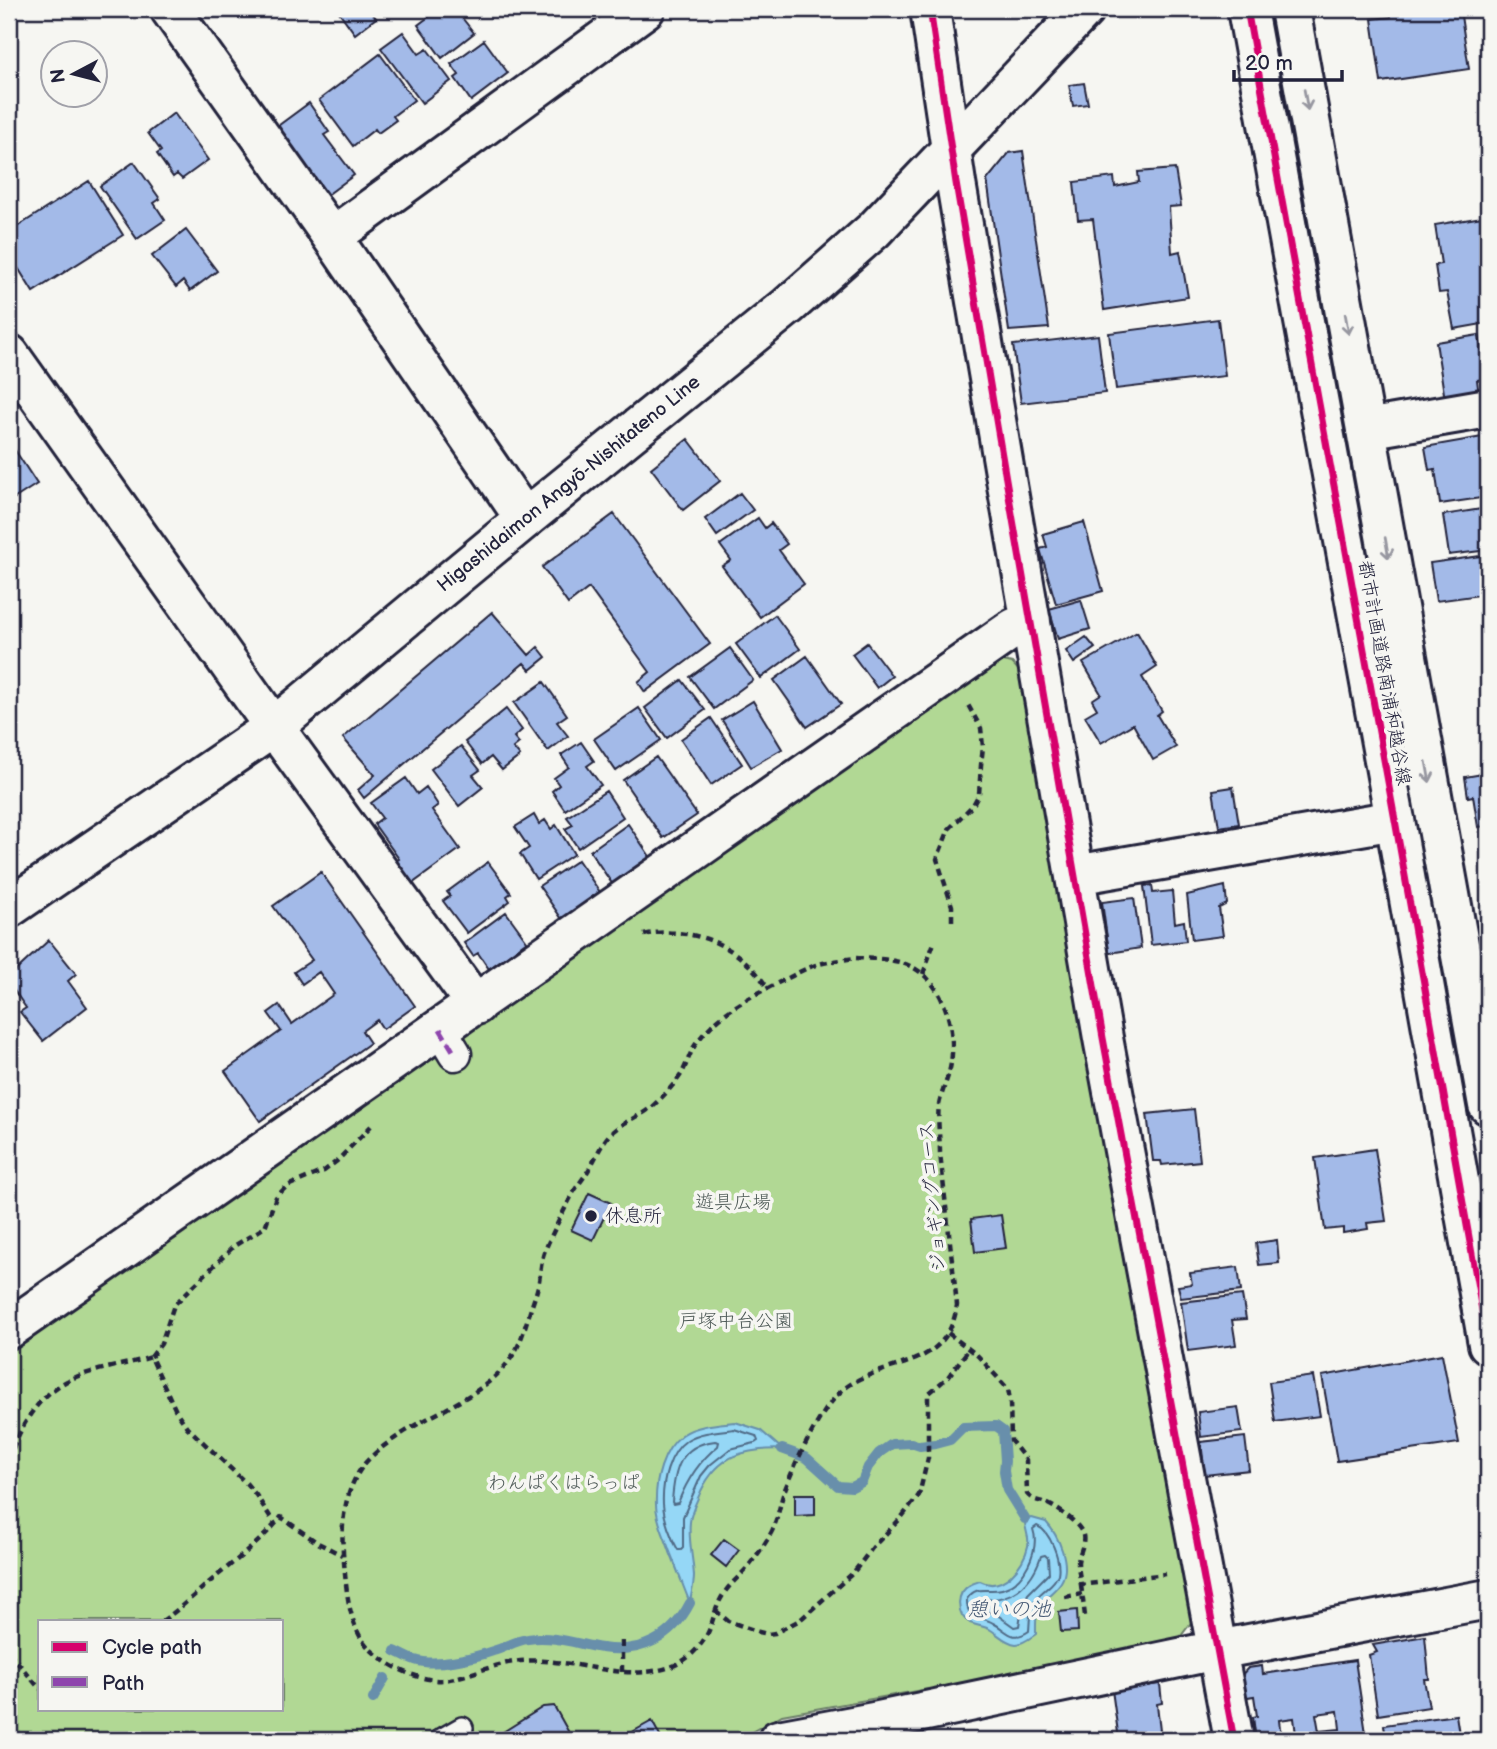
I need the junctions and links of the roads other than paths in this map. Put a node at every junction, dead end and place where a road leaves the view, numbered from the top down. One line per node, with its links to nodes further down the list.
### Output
1 (645, 9): 8 (street)
2 (930, 9): 7 (street)
3 (1085, 9): 7 (street, Higashidaimon Angyō-Nishitateno Line)
4 (1247, 9): 15 (street, 都市計画道路南浦和越谷線)
5 (1290, 9): 11 (street, 都市計画道路南浦和越谷線, one-way to 11)
6 (185, 14): 8 (street)
7 (951, 150): 12 (street, Higashidaimon Angyō-Nishitateno Line); 13 (street)
8 (332, 237): 12 (street)
9 (9, 354): 14 (street)
10 (1488, 408): 11 (street)
11 (1366, 429): 19 (street, 都市計画道路南浦和越谷線, one-way to 19)
12 (525, 519): 14 (street, Higashidaimon Angyō-Nishitateno Line)
13 (1031, 621): 16 (street); 18 (street)
14 (274, 727): 17 (street, Higashidaimon Angyō-Nishitateno Line); 18 (street)
15 (1395, 820): 16 (street); 21 (street, 都市計画道路南浦和越谷線)
16 (1075, 875): 23 (street)
17 (9, 908)
18 (476, 1004): 20 (street)
19 (1488, 1105)
20 (9, 1329)
21 (1488, 1344)
22 (1488, 1599): 23 (street)
23 (1217, 1650): 25 (street); 28 (street)
24 (462, 1728): 26 (lane)
25 (876, 1731): 27 (street)
26 (441, 1740)
27 (778, 1740)
28 (1234, 1740)

